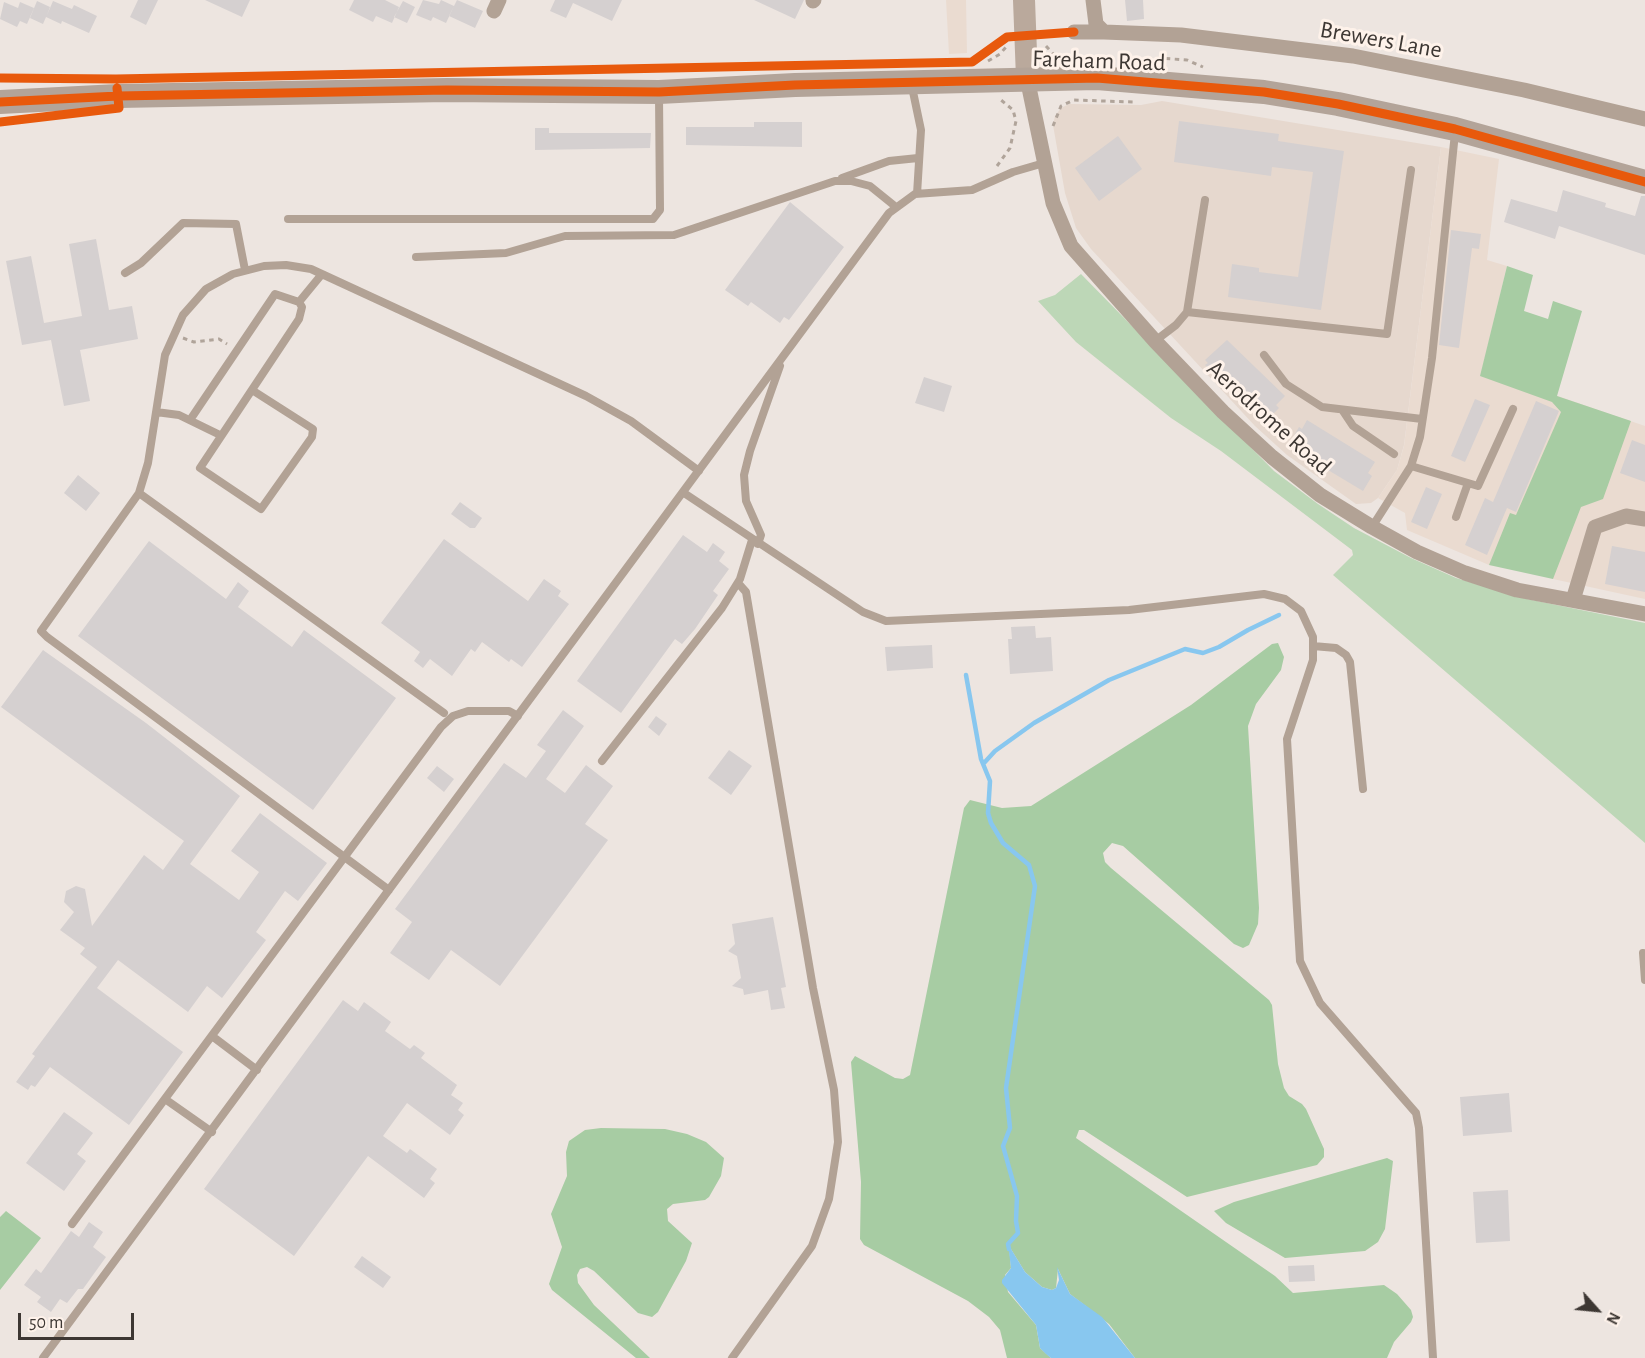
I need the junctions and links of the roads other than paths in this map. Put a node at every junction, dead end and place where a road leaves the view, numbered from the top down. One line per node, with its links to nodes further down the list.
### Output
1 (1024, 0): 5 (street)
2 (1093, 0): 4 (street)
3 (1074, 32): 4 (street, Brewers Lane)
4 (1104, 32): 9 (street, Brewers Lane)
5 (1027, 78): 6 (main road, Fareham Road); 10 (main road, Fareham Road); 12 (street, Aerodrome Road)
6 (912, 82): 7 (main road, Fareham Road); 11 (lane)
7 (658, 92): 8 (main road, Fareham Road); 19 (lane)
8 (0, 102)
9 (1645, 119)
10 (1455, 129): 15 (main road, Fareham Road); 33 (lane)
11 (918, 158): 14 (lane); 16 (lane)
12 (1044, 163): 16 (lane); 26 (street, Aerodrome Road)
13 (1411, 170): 25 (lane)
14 (835, 181): 18 (lane); 20 (lane)
15 (1645, 182)
16 (917, 194): 18 (lane)
17 (1205, 200): 25 (lane)
18 (896, 207): 27 (lane)
19 (288, 219)
20 (416, 257)
21 (244, 270): 22 (lane); 23 (lane); 32 (lane)
22 (125, 273)
23 (322, 273): 24 (lane); 38 (lane)
24 (299, 303): 29 (lane); 34 (lane)
25 (1187, 312): 26 (lane)
26 (1155, 341): 44 (street, Aerodrome Road)
27 (787, 351): 38 (lane); 45 (lane)
28 (1264, 355): 31 (lane)
29 (252, 390): 35 (lane); 35 (lane)
30 (1513, 409): 39 (lane)
31 (1343, 411): 33 (lane); 36 (lane)
32 (156, 412): 34 (lane); 40 (lane)
33 (1422, 419): 37 (lane)
34 (190, 420): 35 (lane)
35 (220, 435)
36 (1394, 454)
37 (1411, 466): 39 (lane); 44 (lane)
38 (699, 471): 41 (lane)
39 (1468, 483): 42 (lane)
40 (139, 493): 50 (lane); 54 (lane)
41 (684, 493): 45 (lane); 51 (lane)
42 (1456, 517)
43 (1645, 519): 47 (street)
44 (1372, 528): 47 (street, Aerodrome Road)
45 (755, 542): 46 (lane); 49 (lane)
46 (738, 583): 52 (lane); 64 (lane)
47 (1573, 600): 48 (street, Aerodrome Road)
48 (1645, 614)
49 (1314, 646): 53 (lane); 65 (lane)
50 (444, 713)
51 (518, 716): 54 (lane); 55 (lane)
52 (602, 761)
53 (1363, 789)
54 (344, 857): 55 (lane); 58 (lane)
55 (388, 890): 59 (lane)
56 (1643, 953): 57 (lane)
57 (1645, 980)
58 (212, 1036): 59 (lane); 60 (lane)
59 (257, 1070): 61 (lane)
60 (165, 1100): 61 (lane); 62 (lane)
61 (212, 1132): 63 (lane)
62 (72, 1224)
63 (45, 1357)
64 (732, 1358)
65 (1433, 1358)

